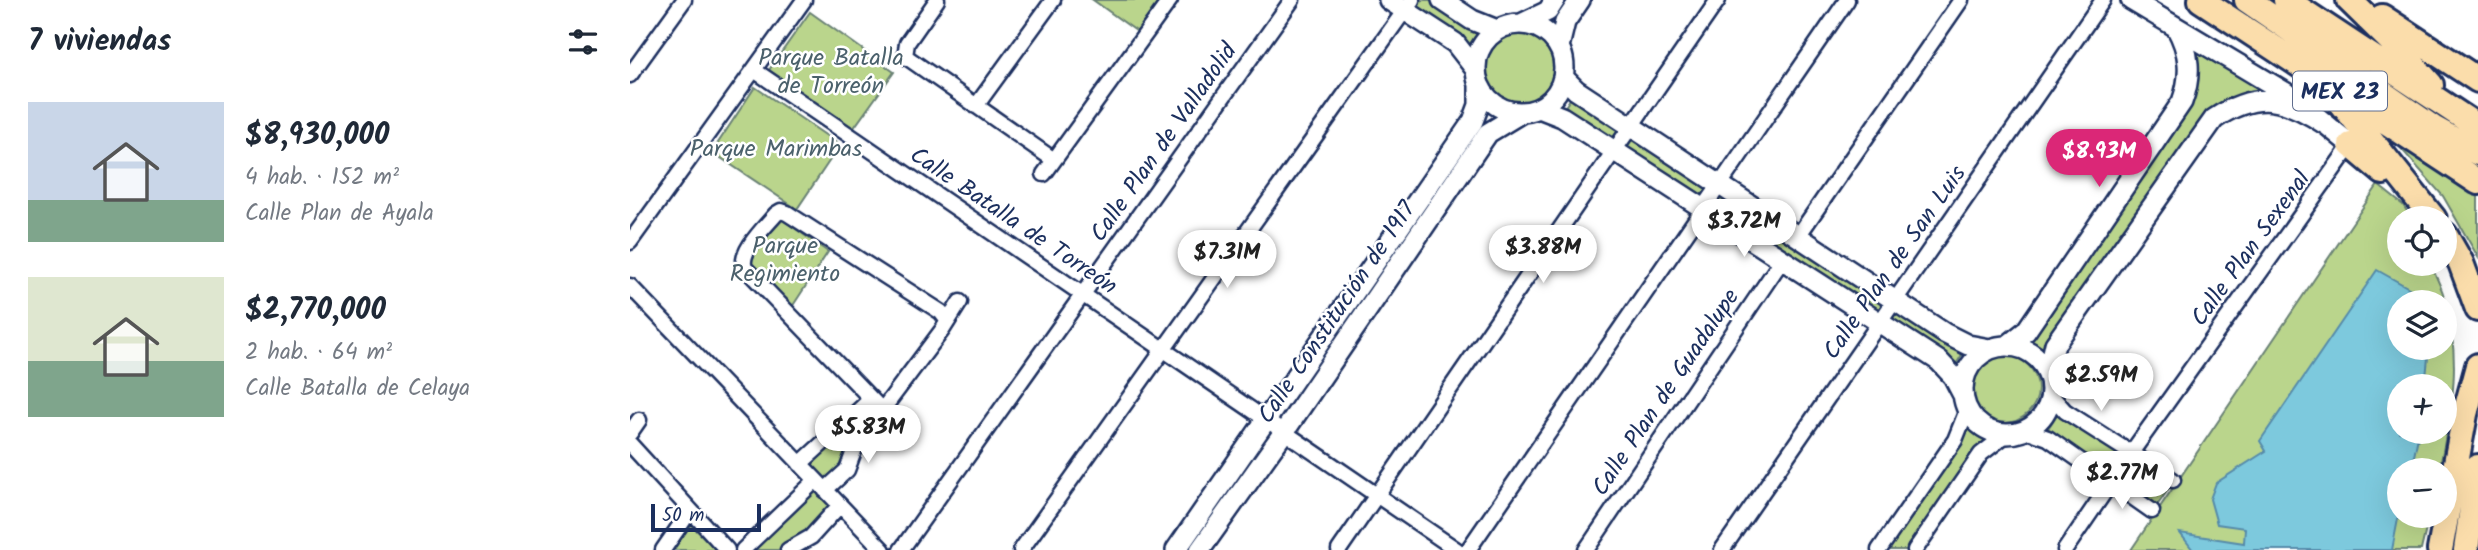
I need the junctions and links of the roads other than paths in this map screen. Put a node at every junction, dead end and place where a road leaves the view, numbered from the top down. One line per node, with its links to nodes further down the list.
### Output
1 (684, 0): 27 (street)
2 (804, 0): 26 (street)
3 (937, 0): 31 (street)
4 (1053, 0): 31 (street)
5 (1170, 0): 40 (street)
6 (1292, 0): 52 (street, Calle Plan de Valladolid)
7 (1442, 0): 23 (street)
8 (1555, 0): 21 (street)
9 (1580, 0): 24 (street)
10 (1718, 0): 35 (street)
11 (1847, 0): 43 (street)
12 (1961, 0): 47 (street)
13 (2103, 0): 53 (street, Calle Plan de San Luis)
14 (2131, 0): 22 (street)
15 (2201, 0): 25 (highway, MEX 23)
16 (2247, 0): 25 (highway)
17 (2286, 0): 33 (highway, MEX 23)
18 (2349, 0): 33 (highway)
19 (2357, 0): 30 (highway)
20 (1402, 3): 29 (street); 59 (street)
21 (1523, 23): 23 (street); 24 (street)
22 (2176, 27): 34 (street); 58 (street)
23 (1497, 30): 29 (street)
24 (1559, 47): 28 (street)
25 (2325, 68): 39 (highway); 42 (highway, MEX 23); 45 (highway)
26 (754, 70): 48 (street); 52 (street, Calle Batalla de Torreón)
27 (630, 75)
28 (1563, 77): 32 (street); 35 (street)
29 (1477, 78): 32 (street); 66 (street, Calle Constitución de 1917)
30 (2478, 80)
31 (976, 106): 40 (street)
32 (1530, 110): 38 (street); 67 (street, Calle Constitución de 1917)
33 (2452, 110): 36 (highway, MEX 23)
34 (2325, 124): 37 (street); 61 (street)
35 (1631, 126): 38 (street); 43 (street)
36 (2478, 127)
37 (2351, 145): 44 (highway); 71 (street, Calle Plan Sexenal)
38 (1614, 151): 46 (street); 77 (street)
39 (2478, 153)
40 (1054, 160): 41 (street)
41 (1044, 174)
42 (2478, 182)
43 (1720, 185): 46 (street); 47 (street)
44 (2422, 206)
45 (2424, 206)
46 (1703, 209): 50 (street); 92 (street)
47 (1798, 236): 53 (street)
48 (630, 242)
49 (2457, 255): 55 (highway)
50 (1782, 260): 57 (street); 93 (street, Calle Plan de Guadalupe)
51 (630, 286): 72 (street)
52 (1083, 295): 59 (street, Calle Batalla de Torreón); 86 (street, Calle Plan de Valladolid)
53 (1895, 300): 57 (street, Calle Plan de San Luis); 58 (street)
54 (960, 302): 56 (street)
55 (2478, 309)
56 (947, 320): 62 (street); 64 (street)
57 (1879, 323): 63 (street); 94 (street, Calle Plan de San Luis)
58 (1998, 347): 61 (street); 63 (street)
59 (1163, 350): 66 (street, Calle Batalla de Torreón); 87 (street)
60 (2478, 366): 98 (highway)
61 (2050, 385): 68 (street); 71 (street)
62 (871, 399): 64 (street); 72 (street)
63 (1965, 402): 68 (street); 95 (street)
64 (882, 411): 76 (street)
65 (639, 420): 69 (street)
66 (1267, 421): 67 (street, Calle Batalla de Torreón); 88 (street, Calle Constitución de 1917)
67 (1284, 432): 77 (street, Calle Batalla de Torreón); 89 (street, Calle Constitución de 1917)
68 (2016, 432): 75 (street); 96 (street)
69 (630, 433)
70 (630, 444): 79 (street)
71 (2131, 453): 74 (street); 75 (street, Calle Plan Sexenal)
72 (800, 464): 76 (street)
73 (2478, 467): 99 (highway)
74 (2173, 480)
75 (2112, 482): 80 (street); 97 (street, Calle Plan Sexenal)
76 (821, 485): 78 (street); 83 (street)
77 (1376, 495): 90 (street); 91 (street, Calle Batalla de Torreón)
78 (840, 505): 84 (street); 85 (street)
79 (690, 511): 81 (street); 82 (street)
80 (2152, 511)
81 (663, 550)
82 (727, 550)
83 (744, 550)
84 (788, 550)
85 (883, 550)
86 (901, 550)
87 (1021, 550)
88 (1176, 550)
89 (1200, 550)
90 (1339, 550)
91 (1457, 550)
92 (1468, 550)
93 (1586, 550)
94 (1722, 550)
95 (1879, 550)
96 (1915, 550)
97 (2066, 550)
98 (2440, 550)
99 (2466, 550)

